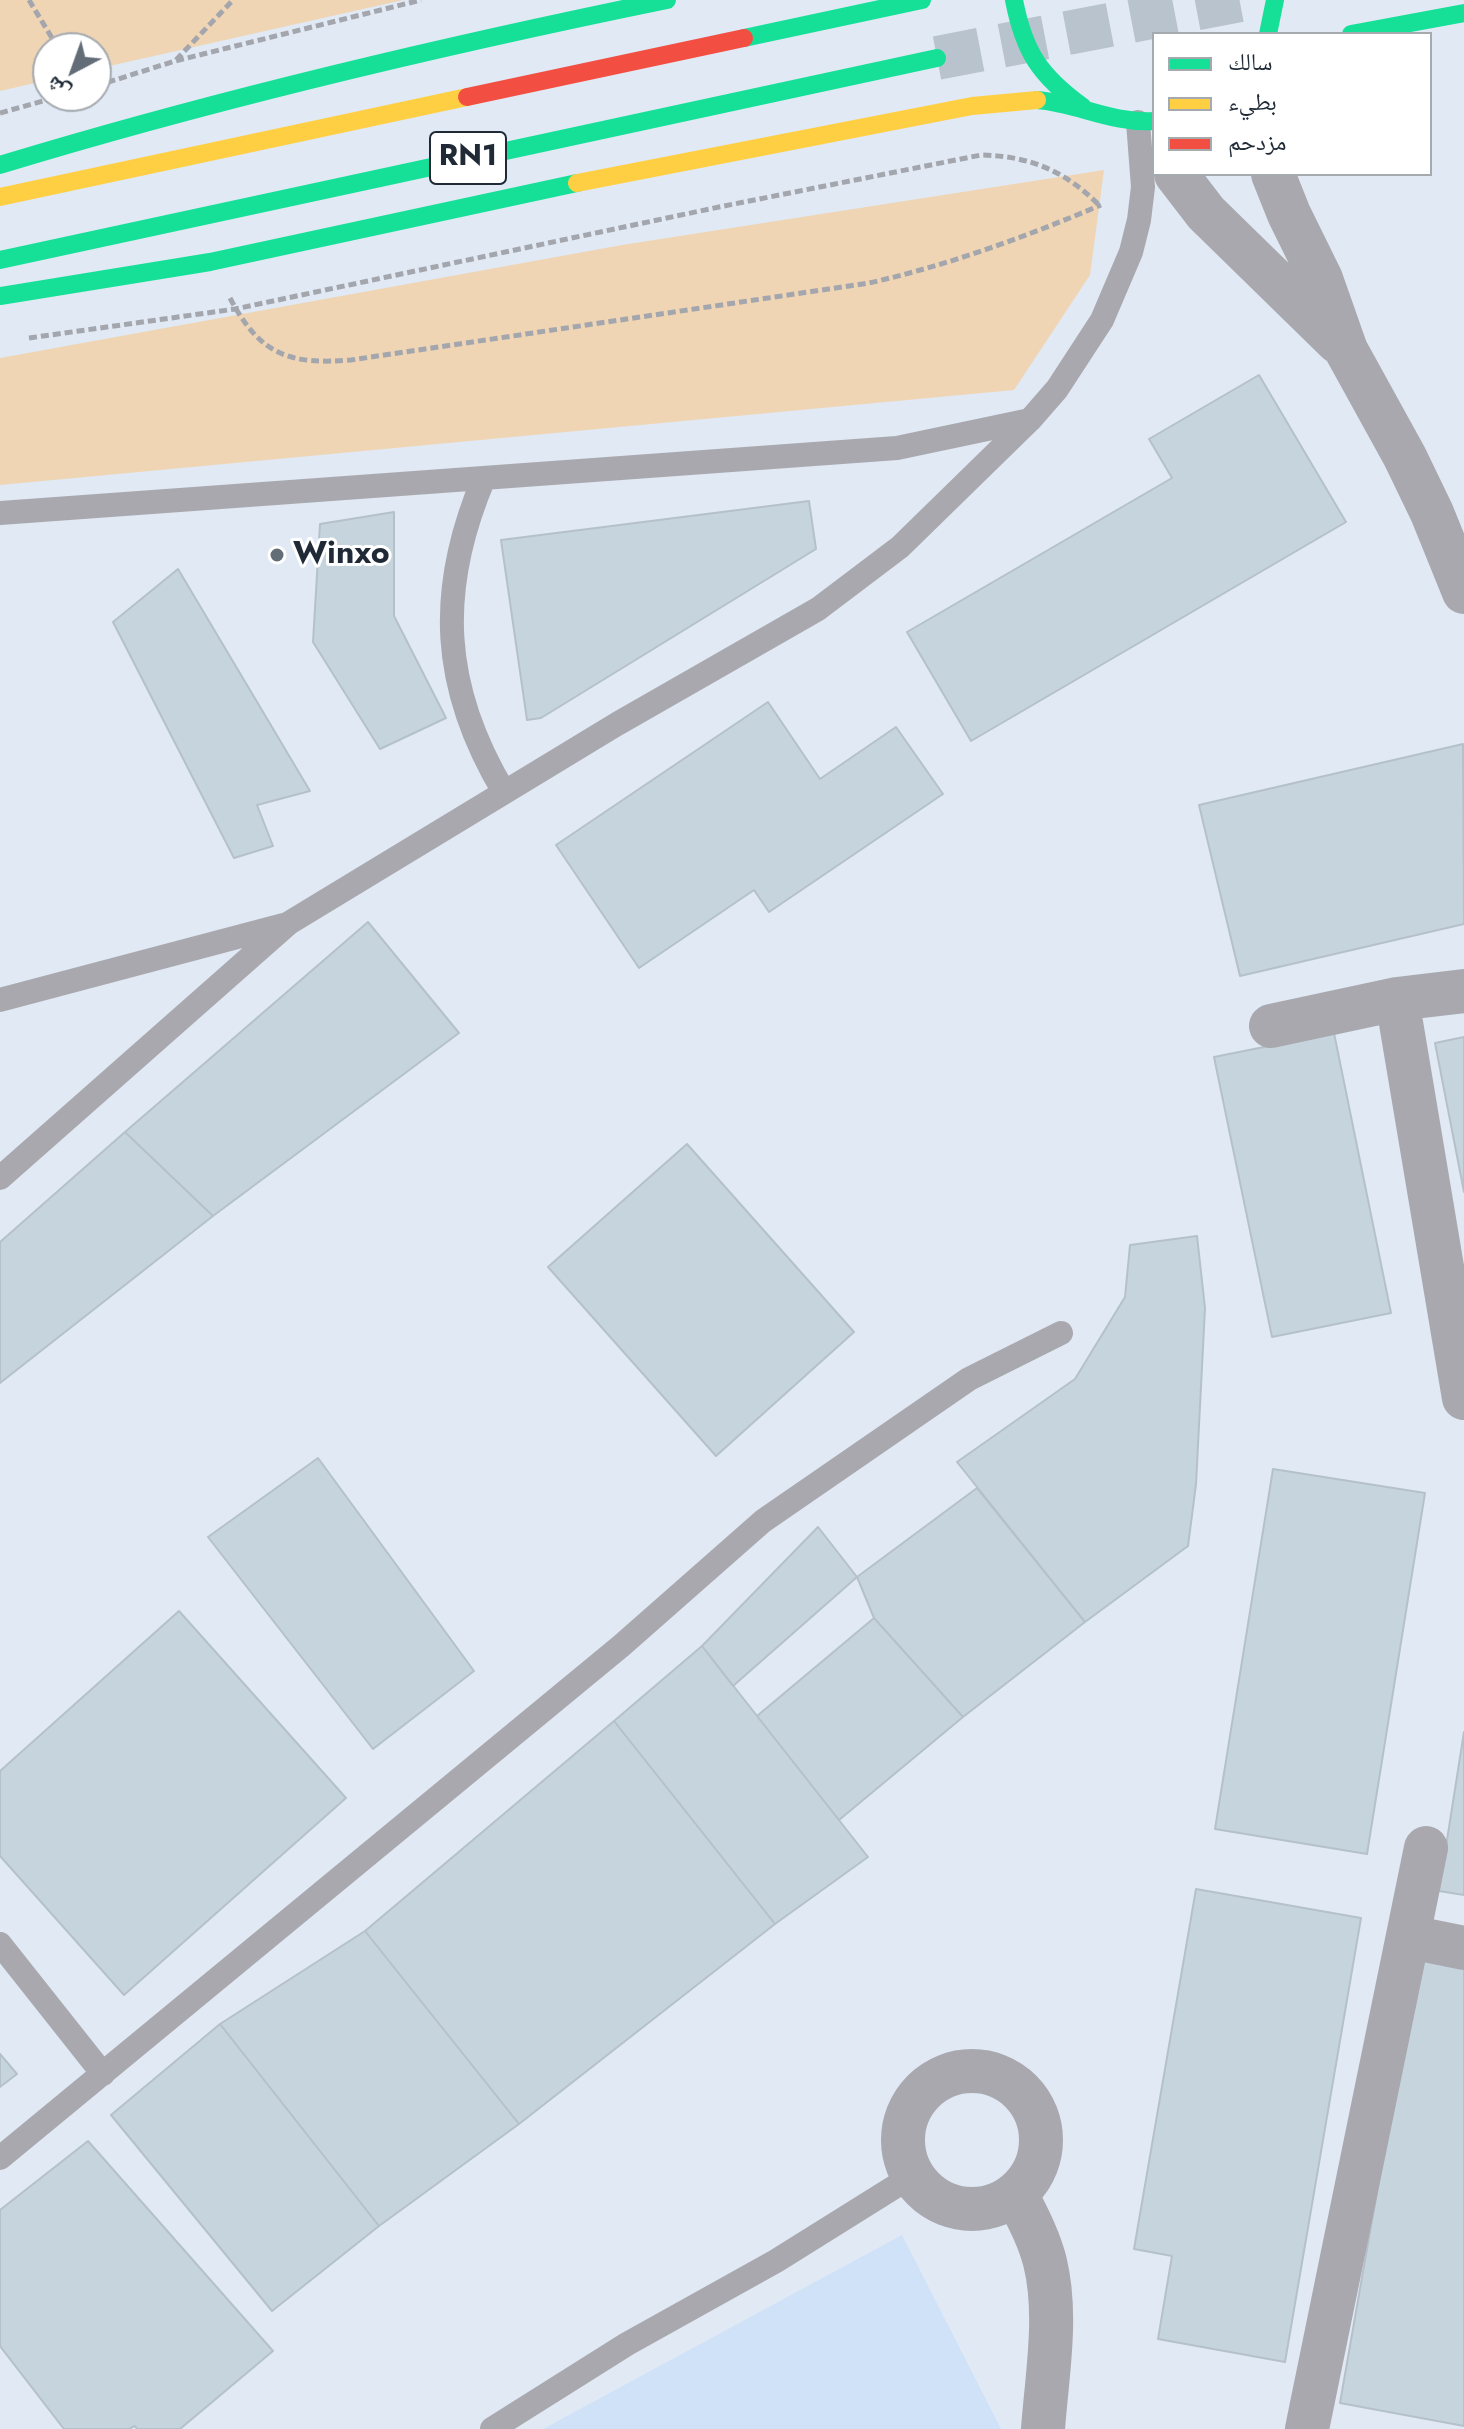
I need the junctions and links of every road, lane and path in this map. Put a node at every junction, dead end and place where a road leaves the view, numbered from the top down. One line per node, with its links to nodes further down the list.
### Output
1 (29, 0): 9 (path)
2 (233, 0): 13 (path)
3 (421, 0): 13 (path)
4 (667, 0): 20 (main road)
5 (922, 0): 23 (main road, RN1)
6 (1014, 0): 16 (main road)
7 (1275, 0): 10 (main road)
8 (1464, 13): 11 (main road)
9 (48, 32)
10 (1268, 32)
11 (1362, 32)
12 (937, 58): 25 (main road, RN1)
13 (175, 61): 14 (path)
14 (112, 81)
15 (32, 104): 17 (path)
16 (1083, 107): 18 (main road); 26 (main road)
17 (0, 113)
18 (1148, 126): 19 (lane)
19 (1152, 146)
20 (0, 165)
21 (1274, 176): 30 (street)
22 (1159, 181): 24 (path); 30 (street); 31 (lane)
23 (0, 197)
24 (1099, 205): 28 (path); 28 (path)
25 (0, 260)
26 (210, 262): 27 (main road); 28 (path)
27 (0, 296)
28 (235, 309): 29 (path)
29 (16, 340)
30 (1346, 350): 34 (street)
31 (1030, 420): 32 (lane); 35 (lane)
32 (484, 478): 33 (lane); 35 (lane)
33 (0, 513)
34 (1461, 575)
35 (504, 792): 36 (lane)
36 (289, 923): 39 (lane); 41 (lane)
37 (1464, 991): 38 (street)
38 (1397, 999): 40 (street); 43 (street)
39 (0, 1000)
40 (1271, 1026)
41 (0, 1178)
42 (1061, 1333): 48 (lane)
43 (1464, 1398)
44 (1426, 1848): 45 (street)
45 (1410, 1937): 47 (street); 54 (street)
46 (0, 1944): 48 (lane)
47 (1464, 1948)
48 (103, 2074): 49 (lane)
49 (0, 2158)
50 (912, 2176): 51 (street); 51 (street); 52 (lane)
51 (1016, 2194): 53 (street)
52 (492, 2429)
53 (1043, 2429)
54 (1307, 2429)

